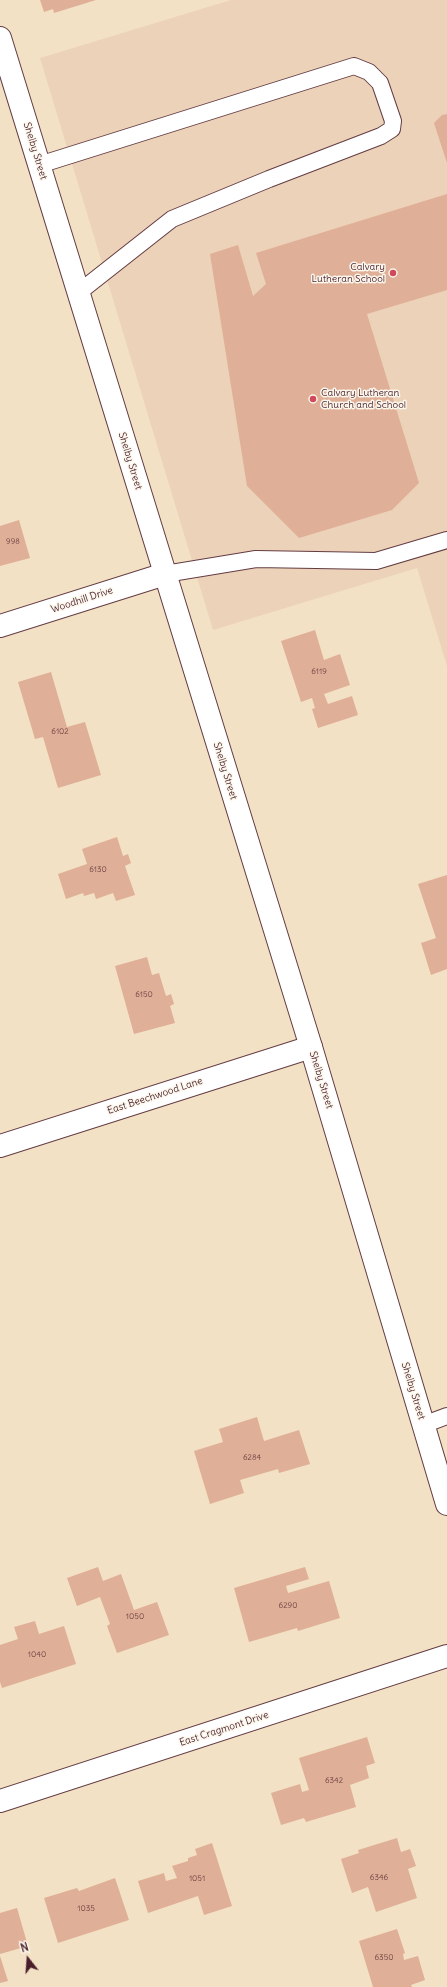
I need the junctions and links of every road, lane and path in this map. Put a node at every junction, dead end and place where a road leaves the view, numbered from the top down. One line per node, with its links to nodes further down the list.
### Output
1 (0, 38): 2 (street, Shelby Street)
2 (39, 165): 3 (street, Shelby Street); 3 (lane)
3 (78, 293): 5 (street, Shelby Street)
4 (447, 540): 5 (lane)
5 (165, 574): 6 (street, Woodhill Drive); 7 (street, Shelby Street)
6 (0, 626)
7 (311, 1047): 8 (street, East Beechwood Lane); 10 (street, Shelby Street)
8 (0, 1146)
9 (447, 1416): 10 (lane)
10 (423, 1425): 11 (street, Shelby Street)
11 (447, 1504)
12 (447, 1656): 13 (street, East Cragmont Drive)
13 (0, 1801)

